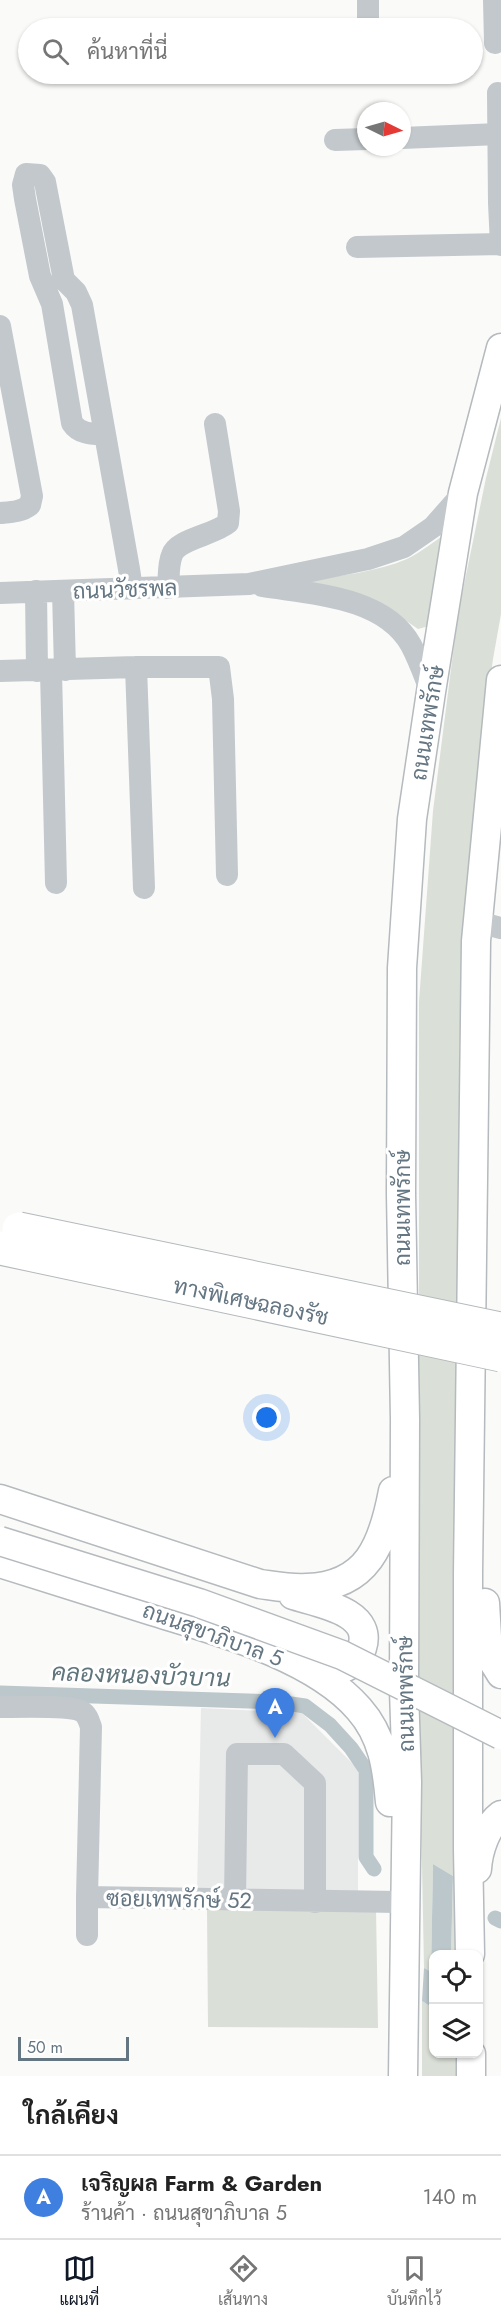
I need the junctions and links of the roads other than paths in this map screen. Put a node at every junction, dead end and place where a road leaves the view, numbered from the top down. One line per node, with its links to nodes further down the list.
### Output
1 (368, 0): 3 (street)
2 (494, 0): 4 (street)
3 (368, 18)
4 (495, 43)
5 (498, 93): 6 (street)
6 (499, 134): 7 (street); 10 (street)
7 (411, 138)
8 (357, 139): 9 (street)
9 (335, 140)
10 (501, 244): 11 (street)
11 (357, 247)
12 (0, 326): 17 (street)
13 (501, 348): 16 (main road, ถนนเทพรักษ์)
14 (215, 424): 19 (street)
15 (105, 435): 15 (street); 20 (street)
16 (464, 493): 18 (street, ถนนวัชรพล); 28 (main road, ถนนเทพรักษ์)
17 (0, 513)
18 (249, 584): 19 (street, ถนนวัชรพล); 28 (street, ถนนวัชรพล)
19 (168, 588): 20 (street, ถนนวัชรพล)
20 (132, 589): 22 (street, ถนนวัชรพล)
21 (36, 591): 22 (street, ถนนวัชรพล); 23 (street, ถนนวัชรพล); 26 (street)
22 (63, 591): 26 (street)
23 (0, 593)
24 (136, 667): 26 (street); 29 (street); 31 (street)
25 (0, 671): 26 (street)
26 (51, 671): 30 (street)
27 (500, 691): 32 (main road)
28 (431, 692): 37 (main road, ถนนเทพรักษ์)
29 (227, 875)
30 (56, 883)
31 (144, 888)
32 (489, 925): 38 (main road)
33 (0, 1225): 35 (highway, ทางพิเศษฉลองรัช, bridge)
34 (0, 1248): 36 (highway, ทางพิเศษฉลองรัช, bridge)
35 (501, 1329)
36 (501, 1355)
37 (405, 1419): 43 (main road); 55 (main road, ถนนเทพรักษ์)
38 (470, 1424): 45 (main road); 56 (main road)
39 (0, 1499): 43 (main road)
40 (0, 1522): 47 (main road, ถนนสุขาภิบาล 5)
41 (0, 1541): 48 (main road, ถนนสุขาภิบาล 5, bridge)
42 (0, 1563): 44 (main road, ถนนสุขาภิบาล 5)
43 (260, 1584): 44 (main road)
44 (267, 1648): 53 (main road, ถนนสุขาภิบาล 5)
45 (501, 1674)
46 (0, 1707): 50 (street, ซอยเทพรักษ์ 52)
47 (501, 1713)
48 (501, 1734)
49 (499, 1816): 57 (main road)
50 (87, 1897): 51 (street, ซอยเทพรักษ์ 52); 54 (street)
51 (236, 1900): 52 (street, ซอยเทพรักษ์ 52); 52 (street)
52 (315, 1902): 53 (street, ซอยเทพรักษ์ 52)
53 (399, 1902): 55 (main road, ถนนสุขาภิบาล 5)
54 (87, 1935)
55 (405, 1938): 59 (main road, ถนนเทพรักษ์)
56 (471, 1950)
57 (471, 1950)
58 (471, 2058): 60 (main road)
59 (403, 2076)
60 (471, 2076)

